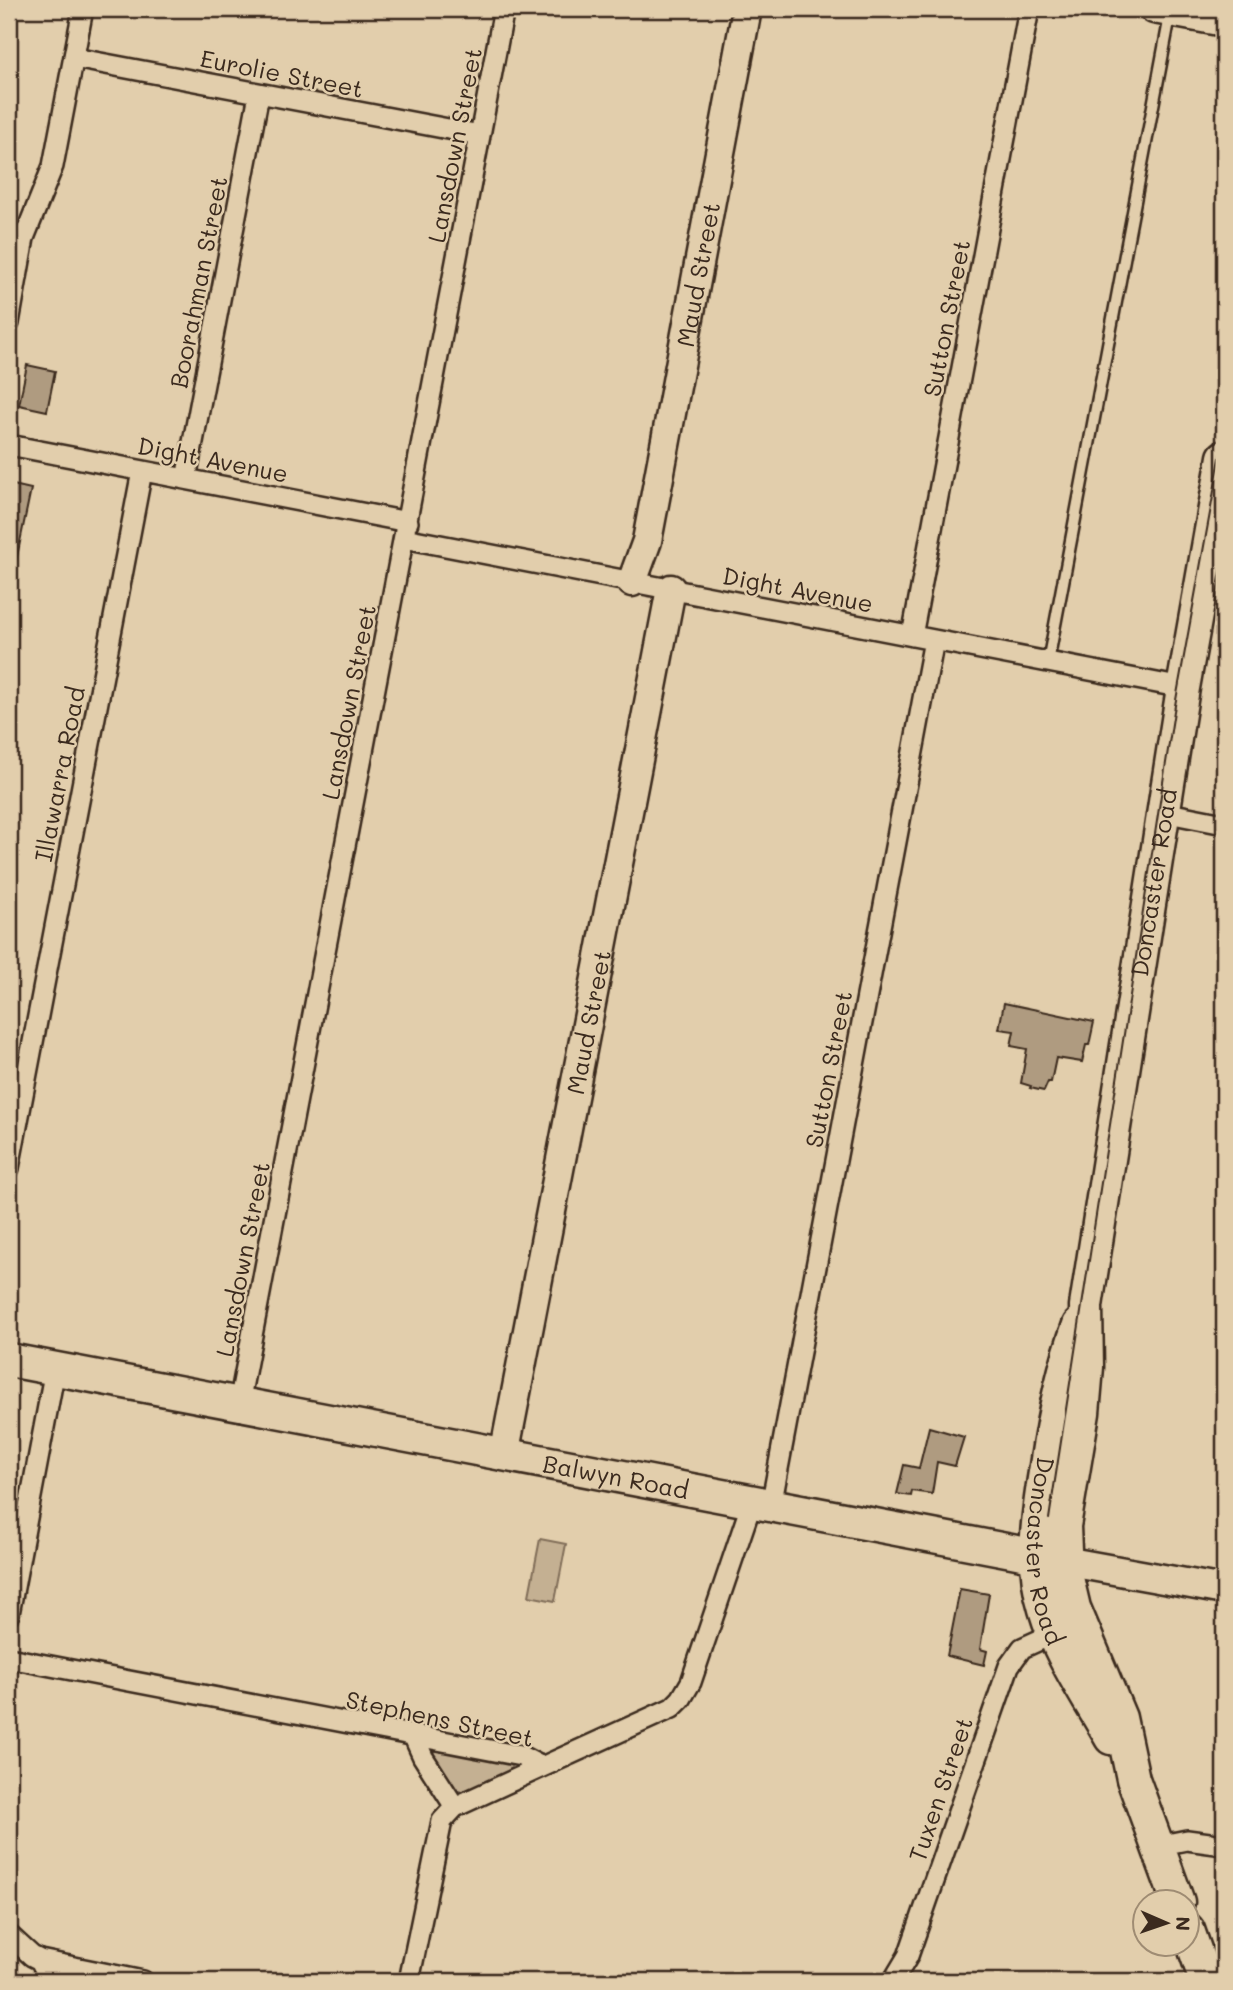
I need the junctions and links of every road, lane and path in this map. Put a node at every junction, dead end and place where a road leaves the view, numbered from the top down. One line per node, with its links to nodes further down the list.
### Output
1 (83, 9): 7 (street)
2 (504, 9): 9 (street, Lansdown Street)
3 (747, 9): 17 (street, Maud Street)
4 (1029, 9): 18 (street, Sutton Street)
5 (1163, 10): 6 (street); 20 (lane)
6 (1224, 22)
7 (74, 58): 8 (street, Eurolie Street); 10 (street)
8 (259, 94): 9 (street, Eurolie Street); 14 (street, Boorahman Street)
9 (480, 135): 15 (street, Lansdown Street)
10 (9, 323)
11 (9, 445): 13 (street, Dight Avenue)
12 (1224, 457): 16 (main road, Doncaster Road)
13 (142, 471): 14 (street, Dight Avenue); 24 (street, Illawarra Road)
14 (186, 479): 15 (street, Dight Avenue)
15 (406, 530): 17 (street, Dight Avenue); 27 (street, Lansdown Street)
16 (1215, 554): 21 (main road, Doncaster Road)
17 (649, 585): 18 (street, Dight Avenue); 28 (street, Maud Street)
18 (912, 636): 19 (street, Dight Avenue)
19 (934, 640): 20 (street, Dight Avenue); 29 (street, Sutton Street)
20 (1048, 662): 21 (street, Dight Avenue)
21 (1183, 688): 22 (main road, Doncaster Road)
22 (1163, 813): 23 (street); 30 (main road, Doncaster Road)
23 (1224, 824)
24 (9, 1168)
25 (9, 1360): 26 (main road, Balwyn Road)
26 (55, 1369): 27 (main road, Balwyn Road); 32 (street)
27 (239, 1404): 28 (main road, Balwyn Road)
28 (504, 1455): 29 (main road, Balwyn Road)
29 (761, 1504): 30 (main road, Balwyn Road); 36 (street, Stephens Street)
30 (1050, 1559): 31 (street, Balwyn Road); 33 (main road, Doncaster Road); 37 (main road, Doncaster Road)
31 (1224, 1590)
32 (9, 1614)
33 (1055, 1633): 37 (main road, Doncaster Road); 48 (street, Tuxen Street)
34 (9, 1658): 35 (street, Stephens Street)
35 (413, 1735): 36 (street, Stephens Street); 38 (street)
36 (542, 1767): 38 (street)
37 (1133, 1779): 40 (main road, Doncaster Road)
38 (454, 1807): 47 (street)
39 (1224, 1845): 40 (street)
40 (1157, 1846): 41 (main road, Doncaster Road)
41 (1173, 1888)
42 (9, 1935): 44 (street)
43 (1198, 1958): 49 (main road)
44 (40, 1960): 45 (street); 46 (street)
45 (54, 1981)
46 (143, 1981)
47 (409, 1981)
48 (894, 1981)
49 (1206, 1981)

